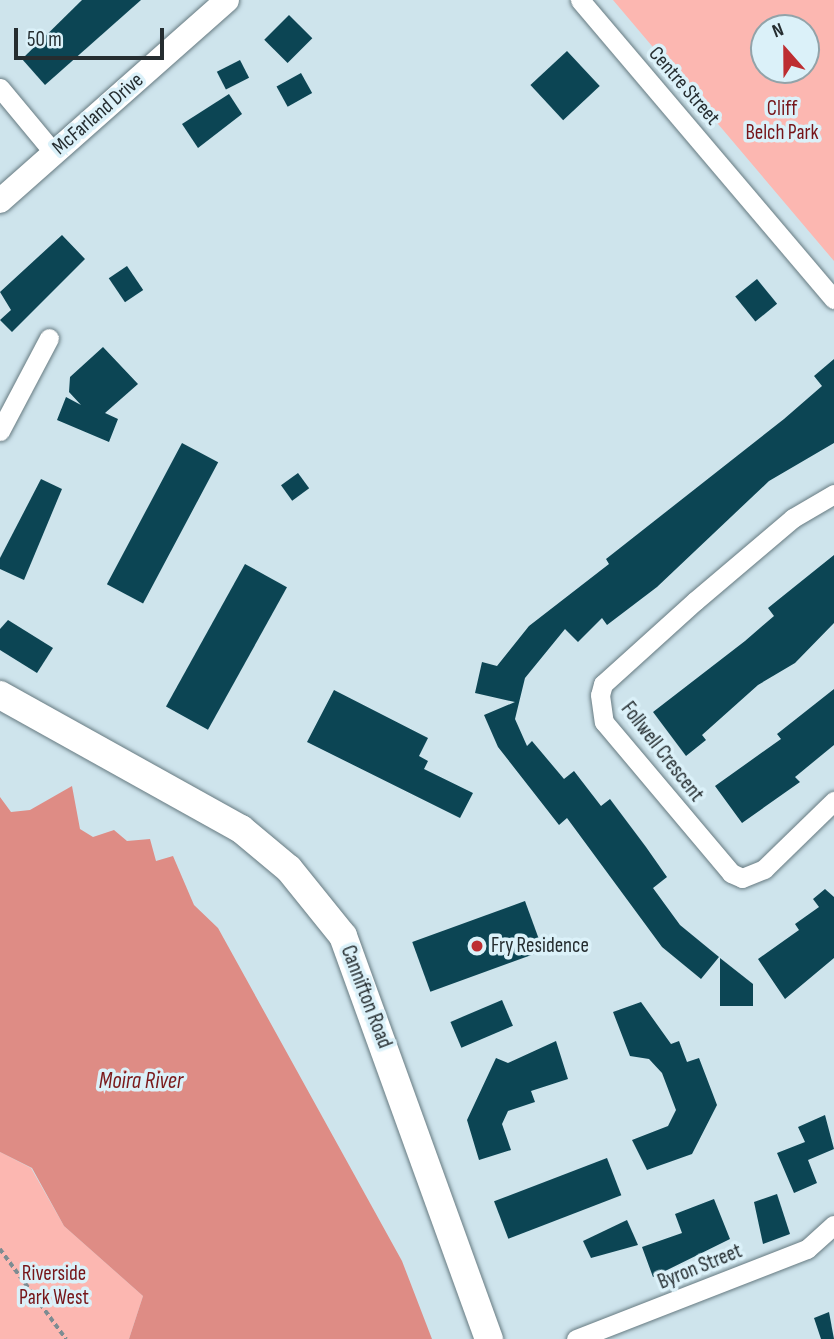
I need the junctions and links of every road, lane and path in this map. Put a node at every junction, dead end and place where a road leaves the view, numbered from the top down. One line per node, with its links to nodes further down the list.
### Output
1 (227, 0): 4 (street, McFarland Drive)
2 (580, 0): 6 (street, Centre Street)
3 (0, 88): 4 (street)
4 (54, 153): 5 (street, McFarland Drive)
5 (0, 201)
6 (834, 299)
7 (49, 338): 8 (street)
8 (0, 431)
9 (834, 494): 11 (street, Follwell Crescent)
10 (0, 695): 15 (main road, Cannifton Road)
11 (834, 801)
12 (834, 1224): 16 (street, Byron Street)
13 (0, 1249): 14 (path)
14 (66, 1339)
15 (489, 1339)
16 (576, 1339)

